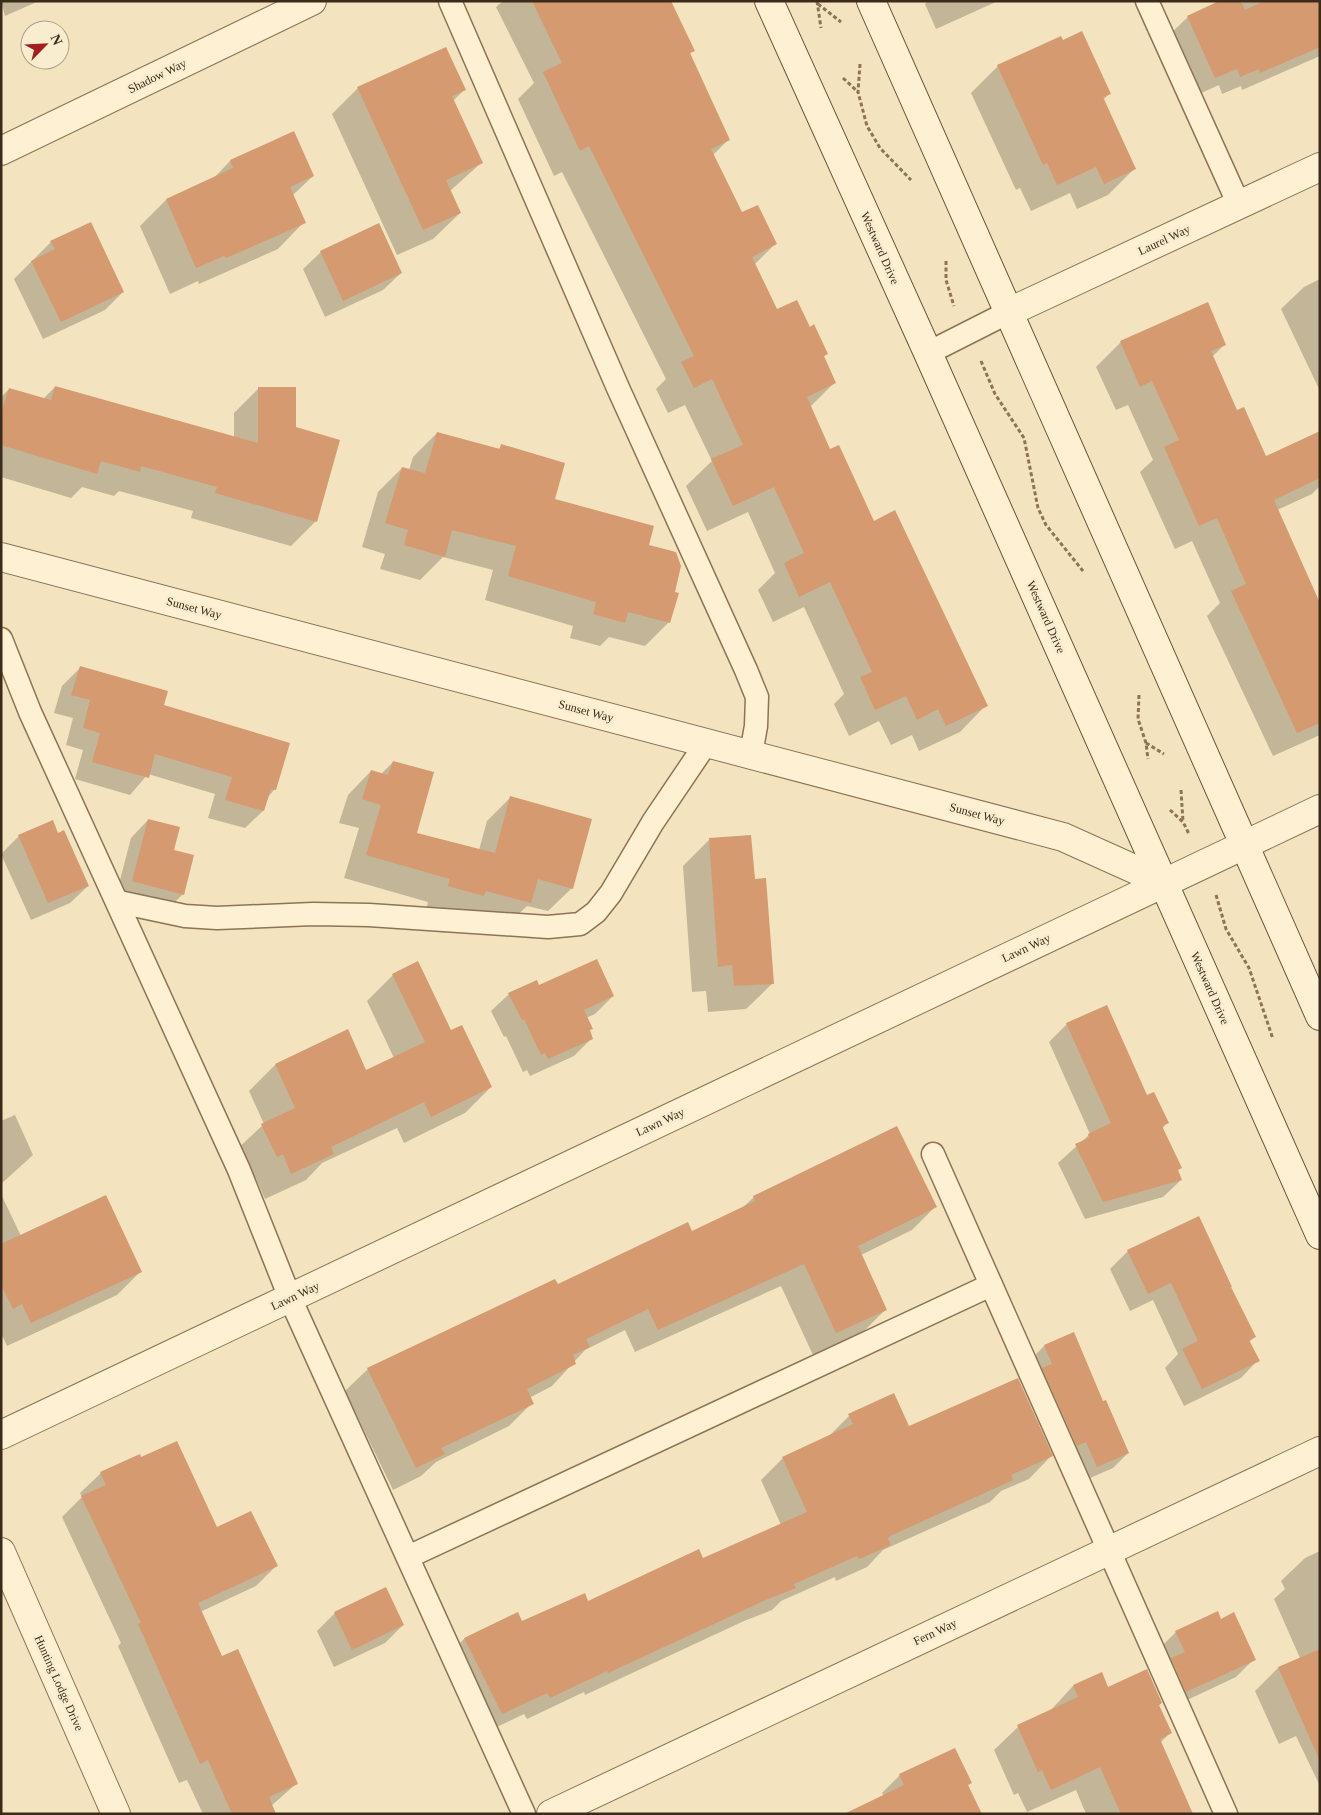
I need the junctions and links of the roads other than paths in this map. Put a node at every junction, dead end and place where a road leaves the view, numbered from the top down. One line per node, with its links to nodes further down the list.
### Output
1 (312, 1): 6 (street, Shadow Way)
2 (450, 1): 14 (lane)
3 (769, 1): 10 (street, Westward Drive)
4 (871, 1): 9 (street)
5 (1147, 1): 8 (lane)
6 (1, 151)
7 (1320, 167): 8 (street, Laurel Way)
8 (1239, 205): 9 (street, Laurel Way)
9 (1009, 312): 10 (lane); 16 (street)
10 (928, 353): 17 (street, Westward Drive)
11 (1, 557): 13 (street, Sunset Way)
12 (1, 639): 18 (lane)
13 (706, 742): 14 (street, Sunset Way); 18 (lane)
14 (751, 754): 17 (street, Sunset Way)
15 (1320, 809): 16 (street, Lawn Way)
16 (1243, 845): 17 (street, Lawn Way); 19 (street)
17 (1163, 882): 21 (street, Westward Drive); 23 (street, Lawn Way)
18 (119, 902): 23 (lane)
19 (1320, 1016)
20 (933, 1154): 22 (lane)
21 (1320, 1235)
22 (992, 1285): 26 (lane); 28 (lane)
23 (290, 1298): 24 (street, Lawn Way); 28 (lane)
24 (1, 1435)
25 (1320, 1451): 26 (street, Fern Way)
26 (1109, 1550): 31 (street, Fern Way); 32 (lane)
27 (1, 1552): 29 (street, Hunting Lodge Drive)
28 (408, 1557): 30 (lane)
29 (116, 1814)
30 (524, 1814)
31 (551, 1814)
32 (1226, 1814)

